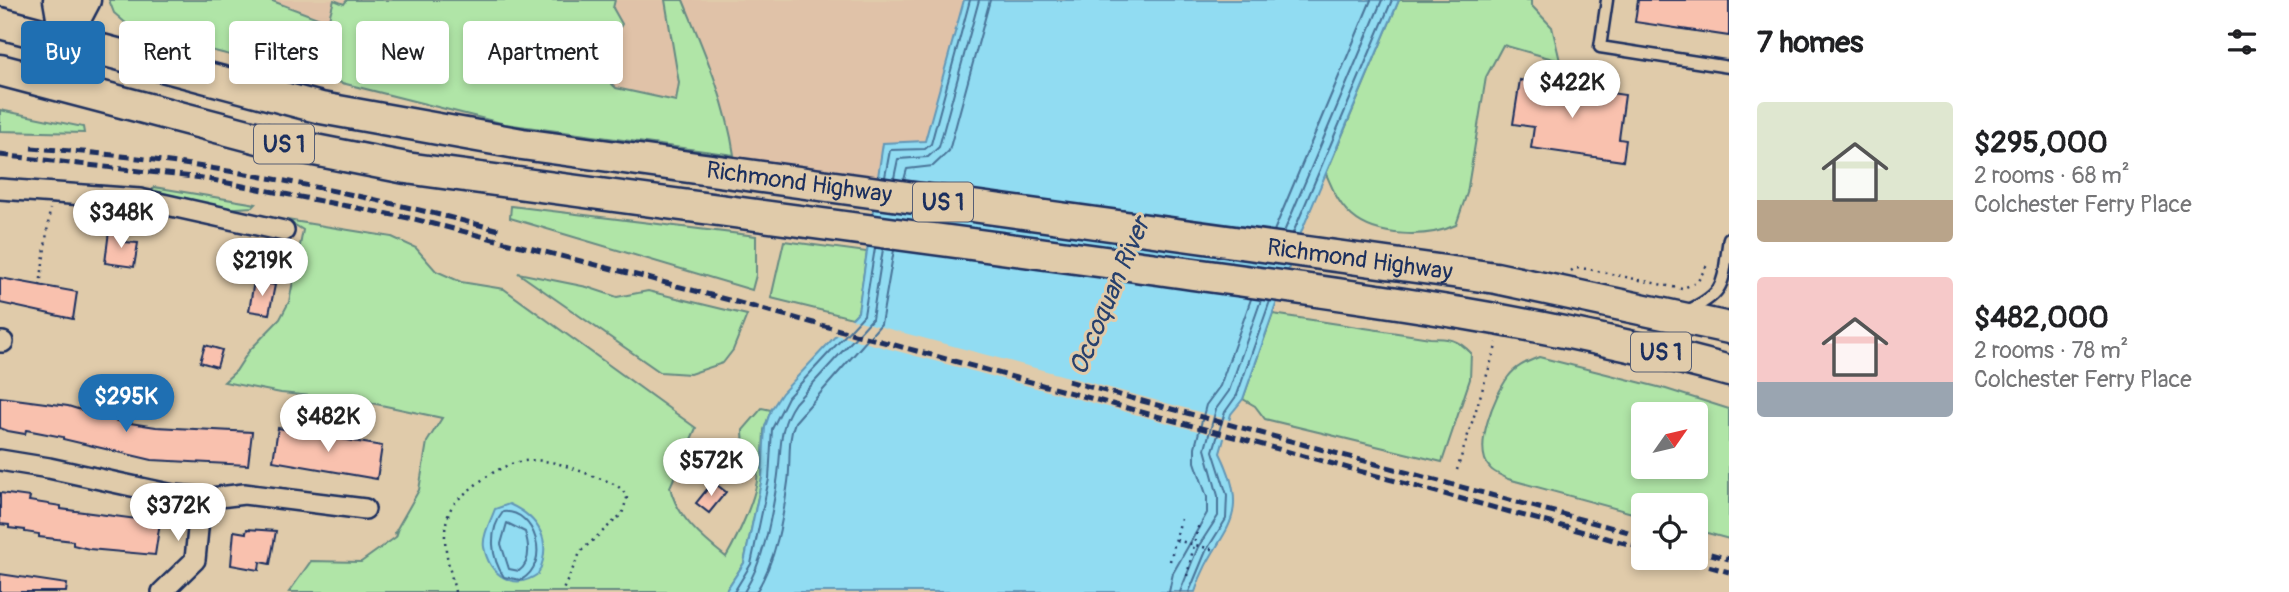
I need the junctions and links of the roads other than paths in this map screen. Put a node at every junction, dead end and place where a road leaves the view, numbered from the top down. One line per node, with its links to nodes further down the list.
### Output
1 (58, 0): 4 (street)
2 (86, 0): 5 (street)
3 (1607, 0): 9 (lane)
4 (62, 21)
5 (75, 21)
6 (0, 23): 7 (main road, Richmond Highway / US 1)
7 (21, 28)
8 (105, 51): 15 (main road, Richmond Highway / US 1)
9 (1729, 67)
10 (0, 70): 11 (main road, Richmond Highway / US 1)
11 (55, 85): 17 (main road, Richmond Highway / US 1)
12 (0, 189): 13 (street)
13 (284, 231)
14 (1729, 238): 15 (lane)
15 (1686, 298): 16 (main road, Richmond Highway / US 1)
16 (1729, 328)
17 (1729, 371)
18 (0, 460): 19 (street)
19 (201, 498): 20 (street); 21 (street)
20 (365, 509)
21 (162, 592)

